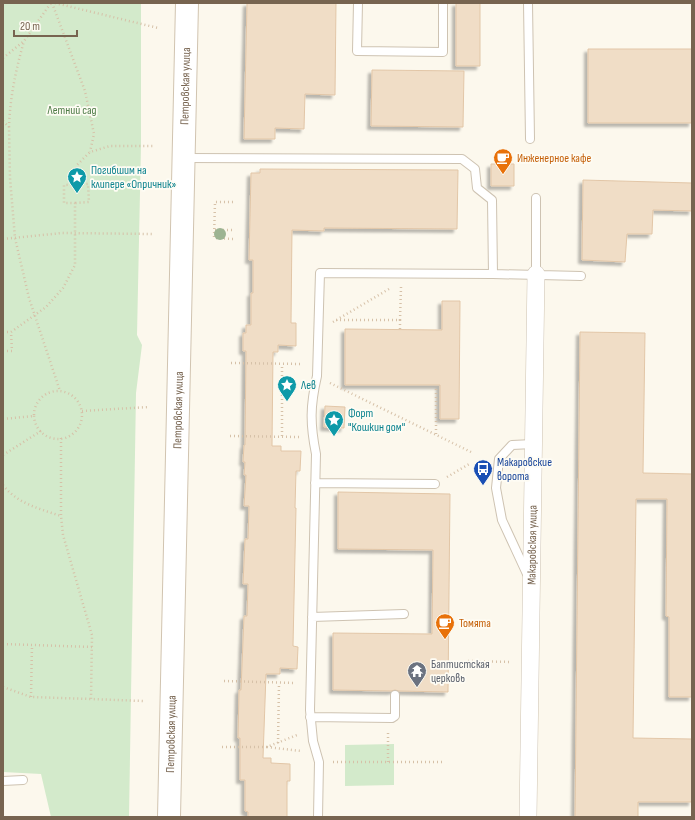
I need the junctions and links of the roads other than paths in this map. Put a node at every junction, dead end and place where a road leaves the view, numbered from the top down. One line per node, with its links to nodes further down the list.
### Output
1 (187, 3): 6 (street, Петровская улица)
2 (358, 3): 3 (lane)
3 (444, 3)
4 (528, 3): 5 (lane)
5 (530, 140)
6 (184, 158): 8 (lane); 21 (street, Петровская улица)
7 (536, 198): 9 (lane)
8 (493, 274): 9 (lane); 12 (lane)
9 (536, 274): 10 (lane); 11 (street, Макаровская улица)
10 (581, 276)
11 (534, 444): 14 (street, Макаровская улица); 14 (lane)
12 (315, 483): 13 (lane); 16 (lane)
13 (435, 484)
14 (532, 583): 23 (street, Макаровская улица)
15 (404, 614): 16 (lane)
16 (312, 617): 18 (lane)
17 (395, 695): 18 (lane)
18 (310, 717): 22 (lane)
19 (23, 780): 20 (lane)
20 (3, 781)
21 (169, 817)
22 (318, 817)
23 (528, 817)

